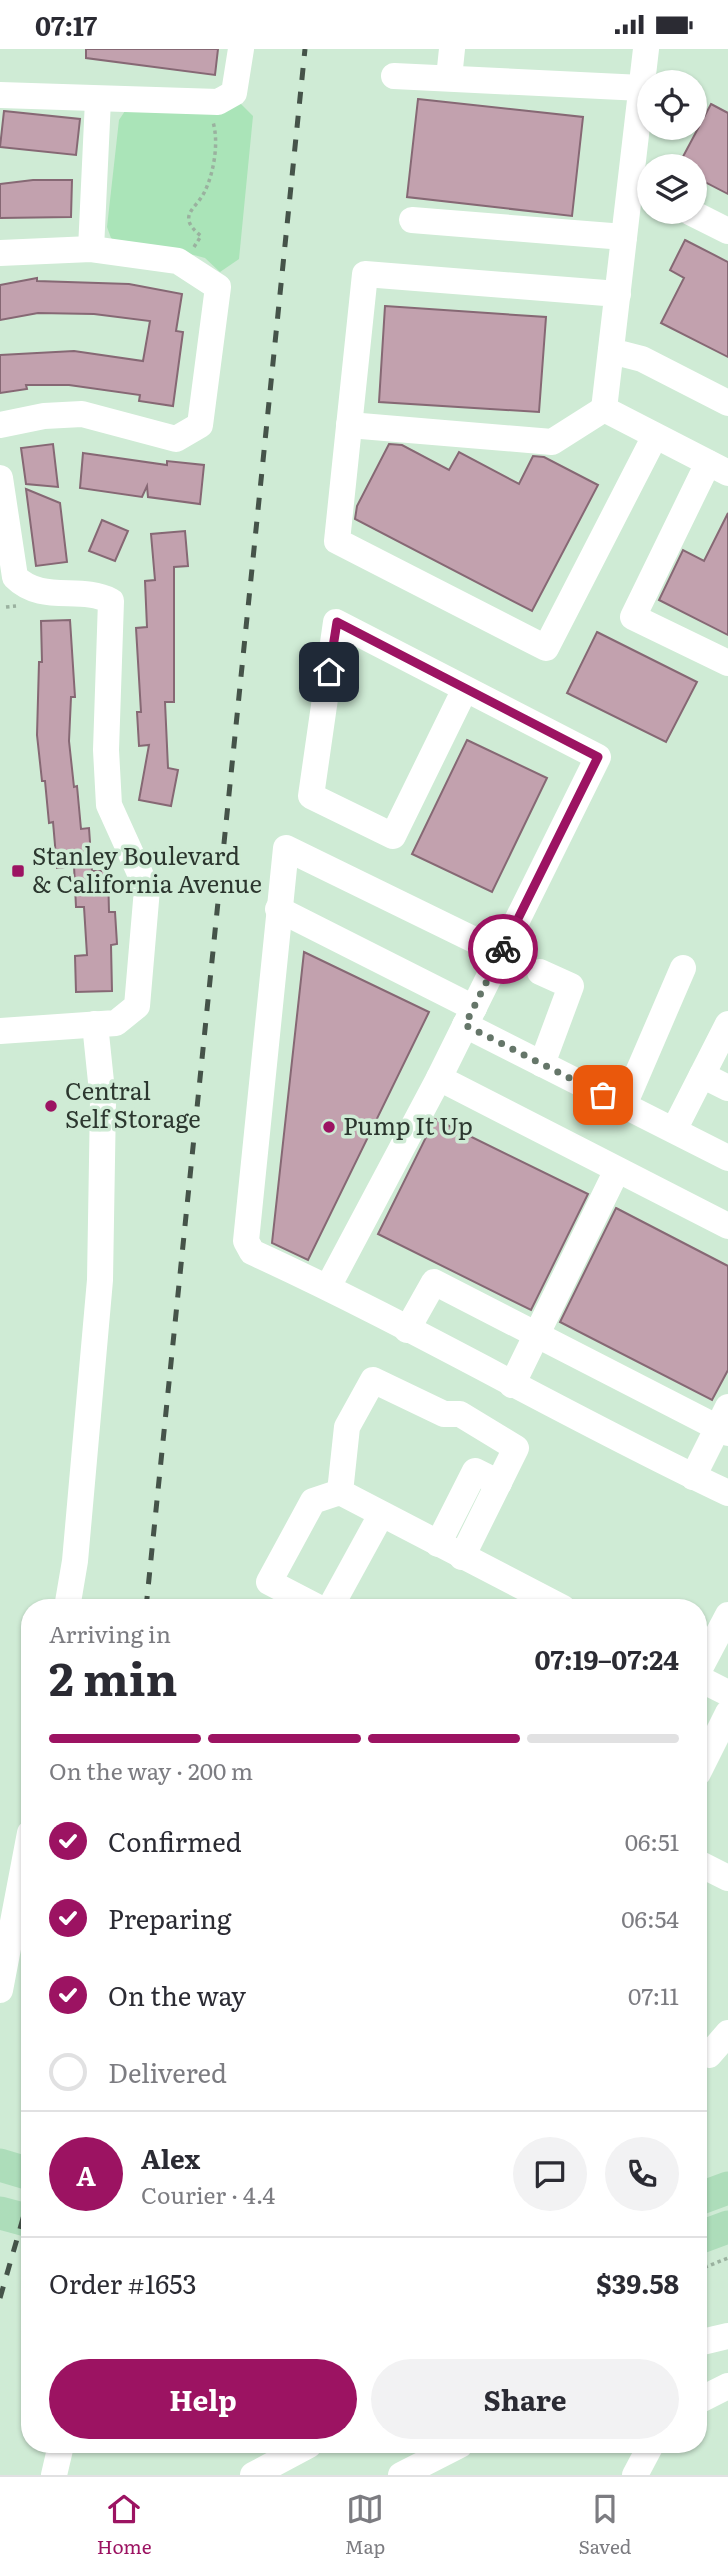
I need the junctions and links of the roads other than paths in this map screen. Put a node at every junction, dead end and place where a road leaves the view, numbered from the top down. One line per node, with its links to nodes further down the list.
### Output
1 (241, 49): 9 (street)
2 (452, 49): 6 (street)
3 (646, 49): 4 (street)
4 (644, 70)
5 (394, 76): 6 (street)
6 (449, 78): 7 (street)
7 (637, 88)
8 (0, 95): 9 (street)
9 (98, 100): 15 (street)
10 (637, 210): 14 (street)
11 (412, 220): 14 (street)
12 (707, 220): 13 (street)
13 (728, 231)
14 (624, 237): 17 (street)
15 (91, 249): 16 (street); 21 (street)
16 (0, 253)
17 (618, 294): 18 (street); 22 (street)
18 (611, 351): 19 (street); 20 (street)
19 (728, 403)
20 (604, 409): 22 (street); 23 (street)
21 (0, 425)
22 (349, 425): 23 (street)
23 (655, 436): 24 (street)
24 (718, 468): 26 (street)
25 (0, 478): 33 (street)
26 (728, 663)
27 (465, 689): 27 (street); 29 (street)
28 (278, 909): 29 (street); 32 (street); 45 (street)
29 (501, 953): 32 (street)
30 (683, 968): 40 (street)
31 (540, 972): 36 (street)
32 (470, 1016): 36 (street); 38 (street)
33 (95, 1024): 35 (street); 57 (street)
34 (728, 1024): 37 (street)
35 (0, 1031)
36 (542, 1064): 40 (street)
37 (702, 1075): 39 (street); 41 (street)
38 (439, 1079): 43 (street); 45 (street)
39 (728, 1088)
40 (624, 1105): 41 (street)
41 (674, 1130): 42 (street)
42 (728, 1157)
43 (617, 1170): 44 (street); 47 (street)
44 (728, 1226)
45 (328, 1287): 46 (street)
46 (407, 1330): 47 (street); 48 (street)
47 (537, 1335): 48 (street); 49 (street)
48 (512, 1385): 50 (street)
49 (725, 1423): 50 (street)
50 (693, 1477): 53 (street)
51 (499, 1483): 52 (street); 55 (street); 56 (street)
52 (340, 1492): 54 (street); 58 (street)
53 (728, 1493)
54 (382, 1515): 55 (street); 59 (street)
55 (438, 1544): 56 (street)
56 (462, 1557): 60 (street)
57 (69, 1599)
58 (302, 1599)
59 (335, 1599)
60 (545, 1599)
61 (728, 1615): 62 (street)
62 (707, 1655)
63 (707, 1682): 64 (street)
64 (728, 1693)
65 (728, 1713): 66 (street)
66 (707, 1755)
67 (707, 1868): 68 (street)
68 (728, 1878)
69 (21, 1880): 70 (street)
70 (0, 1990)
71 (728, 2033): 72 (street)
72 (709, 2055)
73 (0, 2165): 74 (main road)
74 (21, 2171)
75 (728, 2187): 76 (main road)
76 (707, 2195)
77 (0, 2213): 78 (main road)
78 (21, 2219)
79 (728, 2227): 80 (main road)
80 (707, 2235)
81 (728, 2336): 82 (street)
82 (707, 2341)
83 (728, 2386): 84 (street)
84 (707, 2396)
85 (59, 2453): 89 (street)
86 (294, 2453): 90 (street)
87 (444, 2453): 91 (street)
88 (647, 2453): 92 (street)
89 (54, 2475)
90 (253, 2475)
91 (401, 2475)
92 (635, 2475)

